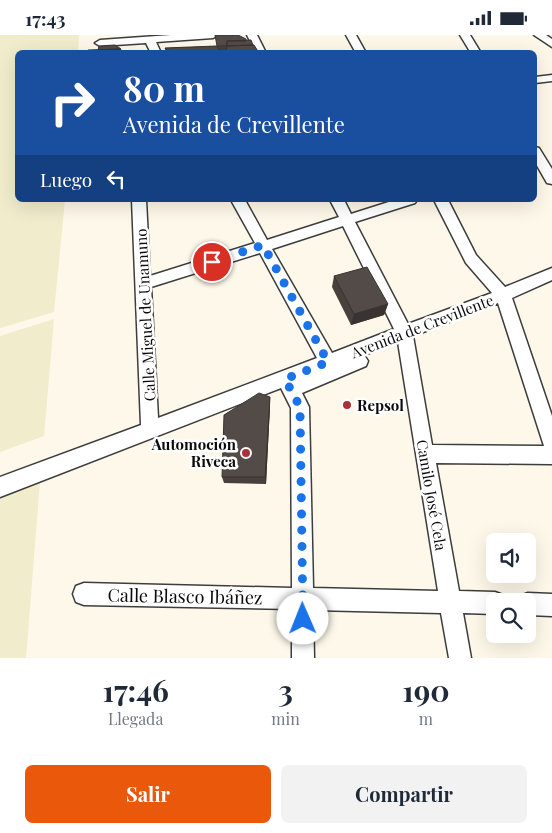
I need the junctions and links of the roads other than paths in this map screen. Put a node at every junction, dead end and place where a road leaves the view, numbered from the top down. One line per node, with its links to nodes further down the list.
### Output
1 (213, 35): 6 (street)
2 (252, 35): 12 (street)
3 (351, 35): 13 (street)
4 (466, 35): 14 (street)
5 (539, 35): 9 (street)
6 (149, 39): 7 (street); 11 (street)
7 (130, 41): 8 (street); 10 (street)
8 (100, 43)
9 (552, 44)
10 (131, 50)
11 (154, 50)
12 (260, 50)
13 (358, 50)
14 (474, 50)
15 (552, 78): 16 (street)
16 (537, 80)
17 (541, 157): 18 (street)
18 (552, 180)
19 (139, 202): 27 (street, Calle Miguel de Unamuno)
20 (239, 202): 25 (street)
21 (338, 202): 24 (street, Camilo José Cela)
22 (403, 202): 24 (street)
23 (442, 202): 28 (street)
24 (347, 219): 25 (street); 29 (street, Camilo José Cela)
25 (263, 245): 27 (street); 30 (street)
26 (552, 274): 28 (street, Avenida de Crevillente)
27 (143, 283): 32 (street, Calle Miguel de Unamuno)
28 (503, 295): 29 (street, Avenida de Crevillente); 33 (street)
29 (405, 337): 30 (street, Avenida de Crevillente); 31 (street); 34 (street, Camilo José Cela)
30 (328, 362): 31 (street, Avenida de Crevillente)
31 (288, 384): 32 (street, Avenida de Crevillente); 38 (street)
32 (150, 431): 36 (street, Avenida de Crevillente)
33 (552, 443)
34 (425, 454): 35 (street); 39 (street, Camilo José Cela)
35 (552, 455)
36 (0, 487)
37 (84, 594): 38 (street, Calle Blasco Ibáñez)
38 (302, 599): 39 (street, Calle Blasco Ibáñez); 43 (street)
39 (451, 602): 40 (street, Calle Blasco Ibáñez); 44 (street, Camilo José Cela)
40 (486, 603)
41 (536, 604): 42 (street)
42 (552, 605)
43 (303, 658)
44 (460, 658)

